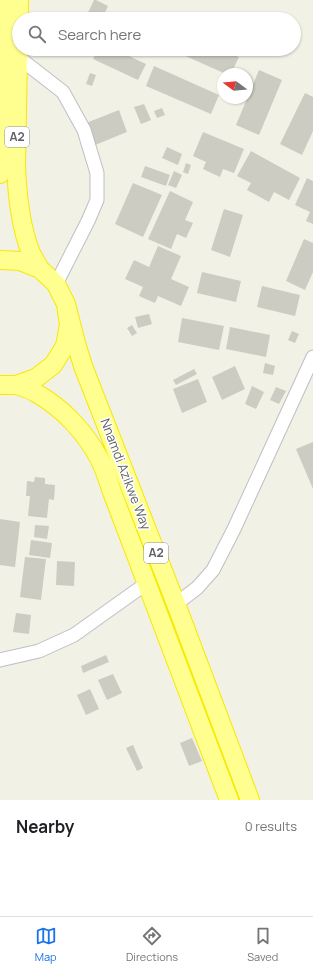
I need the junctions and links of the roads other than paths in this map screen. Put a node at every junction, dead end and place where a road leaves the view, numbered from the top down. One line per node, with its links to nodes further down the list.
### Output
1 (4, 0): 5 (highway, A2)
2 (19, 0): 3 (highway, A2)
3 (19, 12)
4 (18, 57): 8 (highway, A2); 9 (street)
5 (1, 131): 6 (highway, A2)
6 (0, 174)
7 (0, 260): 8 (highway)
8 (40, 269): 9 (highway)
9 (56, 284): 10 (highway)
10 (66, 304): 12 (highway); 14 (highway, Nnamdi Azikwe Way / A2)
11 (313, 357): 14 (street)
12 (8, 385): 13 (highway, Nnamdi Azikwe Way / A2)
13 (147, 582): 15 (street); 16 (highway, Nnamdi Azikwe Way / A2)
14 (176, 604): 17 (highway, Nnamdi Azikwe Way / A2)
15 (0, 660)
16 (229, 800)
17 (250, 800)

